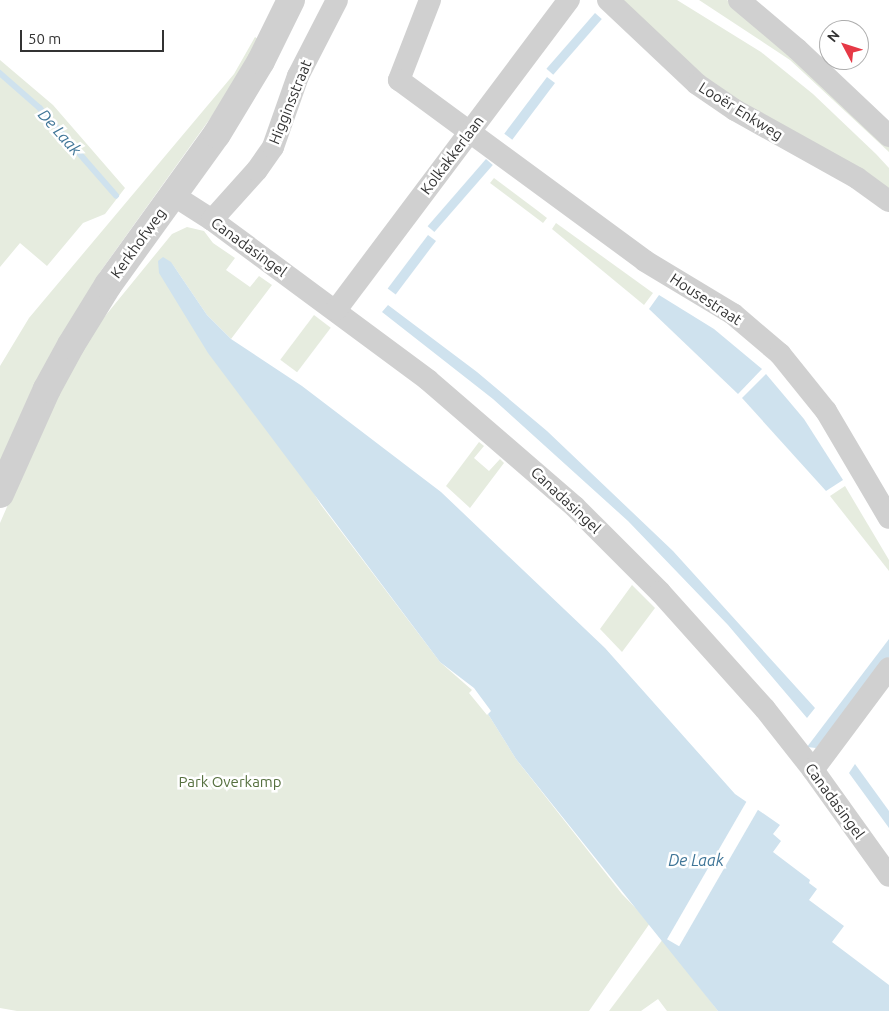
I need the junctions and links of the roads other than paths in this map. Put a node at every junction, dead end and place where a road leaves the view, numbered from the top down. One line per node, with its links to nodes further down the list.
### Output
1 (291, 0): 9 (street, Kerkhofweg)
2 (337, 0): 11 (street, Higginsstraat)
3 (430, 0): 7 (street, Housestraat)
4 (569, 0): 7 (street, Kolkakkerlaan)
5 (608, 0): 10 (street, Looër Enkweg)
6 (739, 0): 8 (street)
7 (470, 131): 12 (street, Kolkakkerlaan); 14 (street, Housestraat)
8 (889, 136)
9 (173, 195): 11 (street, Canadasingel); 13 (street, Kerkhofweg)
10 (889, 201)
11 (212, 220): 12 (street, Canadasingel)
12 (336, 310): 16 (street, Canadasingel)
13 (0, 494)
14 (889, 518)
15 (889, 668): 16 (street)
16 (814, 770): 17 (street, Canadasingel)
17 (889, 876)

